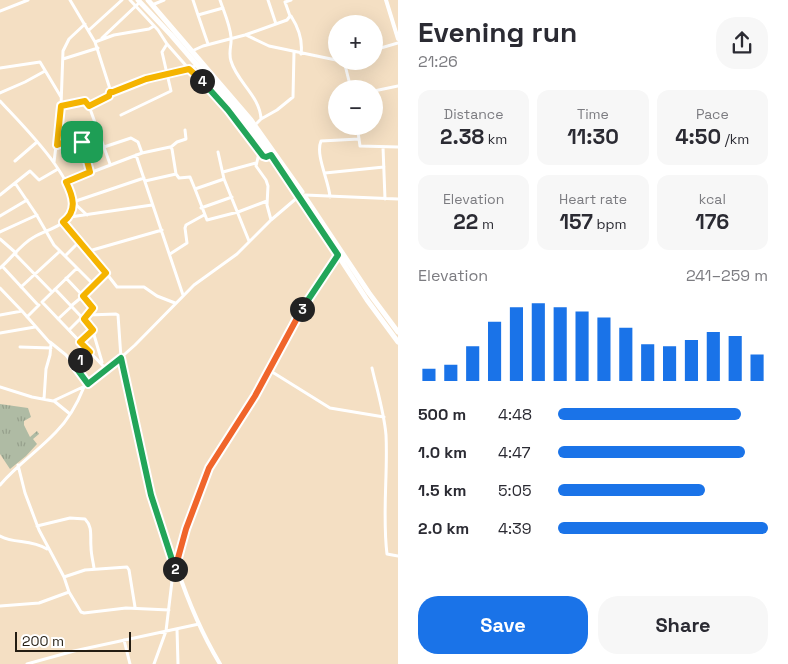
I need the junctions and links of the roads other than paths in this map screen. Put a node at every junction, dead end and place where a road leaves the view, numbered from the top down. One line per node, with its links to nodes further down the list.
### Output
1 (28, 0): 15 (street)
2 (70, 0): 18 (street)
3 (122, 0): 22 (street)
4 (130, 0): 13 (street)
5 (164, 0): 12 (street)
6 (193, 0): 16 (street)
7 (220, 0): 14 (street)
8 (268, 0): 19 (street)
9 (291, 0): 11 (street)
10 (386, 0): 26 (street)
11 (284, 1): 17 (street)
12 (150, 2): 34 (main road)
13 (138, 3): 20 (street); 21 (main road); 27 (street)
14 (222, 8): 16 (street); 25 (street)
15 (0, 11)
16 (198, 15): 31 (street)
17 (290, 16): 19 (street); 36 (street)
18 (85, 24): 22 (street); 37 (street)
19 (276, 24): 24 (street)
20 (154, 26): 23 (street); 27 (street)
21 (165, 28): 23 (street); 39 (main road)
22 (89, 30): 28 (street)
23 (160, 34): 30 (street)
24 (245, 35): 25 (street); 35 (street)
25 (232, 38): 31 (street); 53 (street)
26 (398, 39)
27 (100, 40): 28 (street)
28 (95, 42): 33 (street)
29 (398, 43): 32 (street)
30 (167, 44): 41 (street); 43 (street)
31 (208, 44): 34 (street)
32 (383, 47)
33 (98, 48): 37 (street); 46 (street)
34 (192, 51): 54 (main road)
35 (294, 52): 36 (street); 53 (street)
36 (301, 54): 38 (street)
37 (63, 59): 48 (street)
38 (328, 59)
39 (197, 65): 41 (street); 70 (main road)
40 (0, 68): 42 (street)
41 (189, 69): 43 (street); 67 (street)
42 (45, 71): 47 (street); 48 (street)
43 (167, 74): 46 (street); 52 (street)
44 (398, 86): 45 (street)
45 (383, 89)
46 (110, 92): 51 (street)
47 (0, 93)
48 (62, 98): 50 (street)
49 (0, 101): 59 (street)
50 (61, 106): 51 (street); 61 (street)
51 (89, 106): 62 (street)
52 (121, 116)
53 (261, 119): 54 (street)
54 (255, 125): 87 (main road)
55 (82, 129): 60 (street)
56 (185, 130): 63 (street)
57 (358, 135): 58 (street)
58 (359, 139): 64 (street); 79 (street)
59 (37, 142): 71 (street); 72 (street)
60 (83, 142): 61 (street); 77 (street)
61 (57, 145): 72 (street)
62 (104, 147): 68 (street); 74 (street)
63 (171, 147): 68 (street); 80 (street)
64 (383, 147): 65 (street); 75 (street)
65 (398, 147)
66 (218, 152): 78 (street)
67 (259, 152): 70 (street); 73 (street)
68 (142, 153): 69 (street)
69 (136, 155): 74 (street); 81 (street)
70 (271, 155): 87 (main road)
71 (15, 161)
72 (54, 162): 76 (street)
73 (256, 163): 78 (street); 93 (street)
74 (110, 164): 77 (street)
75 (384, 167): 79 (street); 90 (street)
76 (58, 169): 83 (street); 84 (street)
77 (90, 172): 84 (street)
78 (223, 172): 82 (street)
79 (326, 173): 89 (street)
80 (176, 174): 81 (street); 85 (street)
81 (144, 179): 94 (street); 95 (street)
82 (224, 179): 85 (street); 88 (street)
83 (15, 182): 86 (street); 92 (street)
84 (66, 182): 94 (street)
85 (195, 189): 96 (street)
86 (0, 195)
87 (302, 196): 89 (street); 103 (street); 115 (main road); 142 (main road)
88 (232, 197): 96 (street); 97 (street)
89 (330, 197): 90 (street)
90 (385, 198): 91 (street)
91 (398, 198)
92 (27, 200): 99 (street); 101 (street)
93 (267, 201): 97 (street); 103 (street)
94 (73, 202): 98 (street); 102 (street)
95 (152, 206): 98 (street); 105 (street)
96 (201, 208): 100 (street)
97 (238, 212): 100 (street); 110 (street)
98 (87, 214): 102 (street)
99 (37, 215): 106 (street); 107 (street)
100 (204, 215): 114 (street)
101 (0, 216)
102 (69, 217): 104 (street)
103 (272, 220): 110 (street)
104 (63, 222): 107 (street); 109 (street)
105 (162, 230): 111 (street); 114 (street)
106 (0, 232)
107 (46, 232): 112 (street); 113 (street)
108 (0, 239): 113 (street)
109 (80, 241): 111 (street); 116 (street)
110 (250, 241): 127 (street)
111 (89, 251): 119 (street)
112 (60, 252): 116 (street); 120 (street)
113 (15, 254): 117 (street); 120 (street)
114 (170, 254): 127 (street)
115 (338, 255): 146 (main road); 155 (street)
116 (65, 256): 118 (street)
117 (1, 267): 123 (street)
118 (77, 268): 121 (street); 122 (street)
119 (106, 273): 122 (street); 130 (street)
120 (34, 274): 123 (street); 126 (street)
121 (66, 278): 125 (street); 128 (street)
122 (94, 285): 128 (street)
123 (21, 287): 131 (street)
124 (0, 288): 133 (street)
125 (55, 289): 126 (street); 132 (street)
126 (52, 292): 129 (street)
127 (183, 295): 130 (street)
128 (83, 296): 132 (street); 135 (street)
129 (42, 302): 131 (street); 138 (street)
130 (175, 303): 150 (street)
131 (38, 306): 136 (street)
132 (72, 306): 137 (street); 138 (street)
133 (22, 311): 134 (street); 136 (street)
134 (0, 314)
135 (88, 315): 137 (street); 150 (street)
136 (27, 317): 139 (street)
137 (83, 318): 140 (street); 141 (street)
138 (58, 319): 140 (street)
139 (36, 327): 143 (street); 144 (street)
140 (69, 330): 145 (street)
141 (93, 330): 145 (street); 152 (street)
142 (398, 332)
143 (0, 333)
144 (50, 341): 148 (street); 151 (street)
145 (80, 342): 149 (street)
146 (398, 342)
147 (20, 347): 148 (street)
148 (52, 348): 158 (street)
149 (90, 352): 151 (street); 152 (street)
150 (121, 358): 154 (street); 168 (street)
151 (74, 365): 156 (street)
152 (102, 365): 154 (street)
153 (372, 368): 161 (street)
154 (107, 370): 156 (street)
155 (270, 370): 161 (street); 168 (street)
156 (86, 385): 159 (street); 160 (street)
157 (0, 387): 158 (street)
158 (44, 399): 159 (street)
159 (53, 401): 160 (street)
160 (70, 414): 162 (street)
161 (384, 417): 167 (street)
162 (18, 466): 163 (street); 164 (street)
163 (0, 485)
164 (37, 526): 166 (street); 169 (street)
165 (0, 536): 166 (street)
166 (49, 550): 170 (street)
167 (398, 556)
168 (176, 567): 174 (street); 176 (street)
169 (94, 568): 170 (street); 173 (street)
170 (64, 577): 171 (street)
171 (69, 592): 172 (street); 173 (street)
172 (0, 606)
173 (135, 608): 174 (street)
174 (168, 610): 175 (street)
175 (168, 618): 177 (street); 178 (street)
176 (199, 624): 177 (street); 185 (street)
177 (176, 630): 178 (street); 184 (street)
178 (166, 631): 179 (street); 180 (street)
179 (124, 640): 181 (street); 182 (street)
180 (155, 663): 183 (street)
181 (27, 664)
182 (130, 664)
183 (149, 664)
184 (178, 664)
185 (220, 664)

